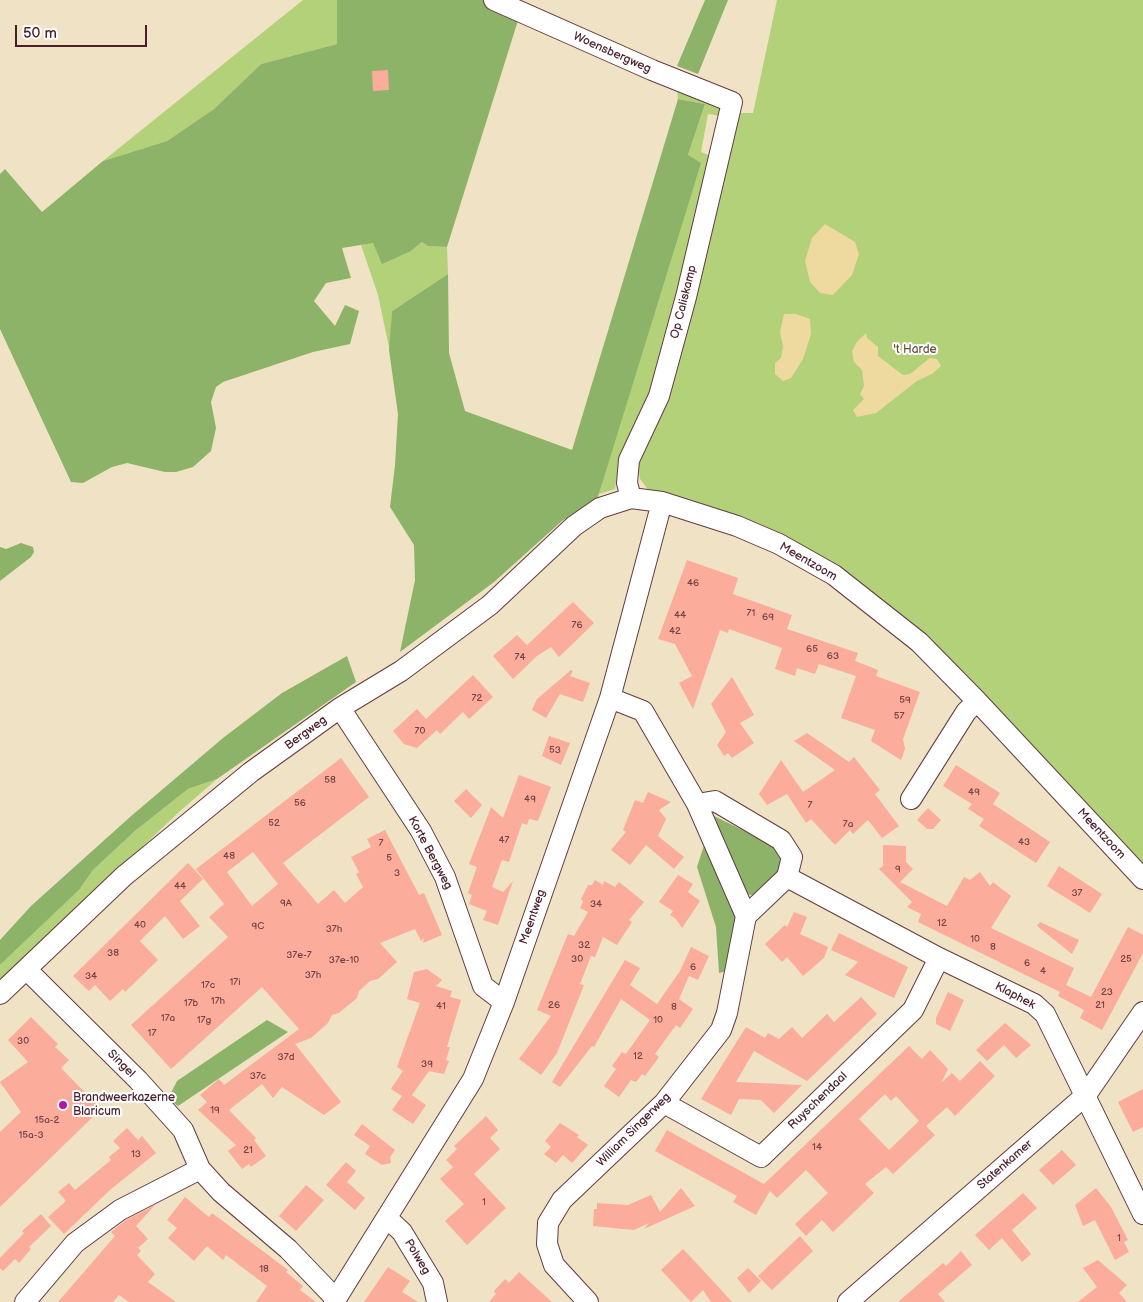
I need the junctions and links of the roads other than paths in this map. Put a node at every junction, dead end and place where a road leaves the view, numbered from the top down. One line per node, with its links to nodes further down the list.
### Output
1 (494, 0): 2 (street, Woensbergweg)
2 (732, 102): 3 (street, Op Caliskamp)
3 (631, 498): 4 (street, Meentzoom); 7 (street, Bergweg)
4 (662, 502): 5 (street, Meentweg); 6 (street, Meentzoom)
5 (610, 698): 9 (street); 16 (street, Meentweg)
6 (977, 701): 8 (street); 11 (street, Meentzoom)
7 (340, 708): 14 (street, Bergweg); 16 (street, Korte Bergweg)
8 (911, 799)
9 (697, 804): 10 (street); 12 (street)
10 (787, 876): 12 (street); 13 (street, Klaphek)
11 (1143, 879)
12 (746, 916): 19 (street, William Singerweg)
13 (939, 958): 18 (street, Klaphek); 19 (street, Ruyschendaal)
14 (27, 970): 15 (street, Bergweg); 20 (street, Singel)
15 (0, 994)
16 (504, 1002): 22 (street, Meentweg)
17 (1143, 1012): 18 (street, Statenkamer)
18 (1086, 1095): 21 (street, Klaphek); 27 (street, Statenkamer)
19 (664, 1103): 26 (street, William Singerweg)
20 (200, 1169): 23 (street, Singel); 24 (street)
21 (1143, 1214)
22 (387, 1218): 23 (street, Meentweg); 25 (street, Polweg)
23 (335, 1300)
24 (25, 1302)
25 (437, 1302)
26 (588, 1302)
27 (848, 1302)

